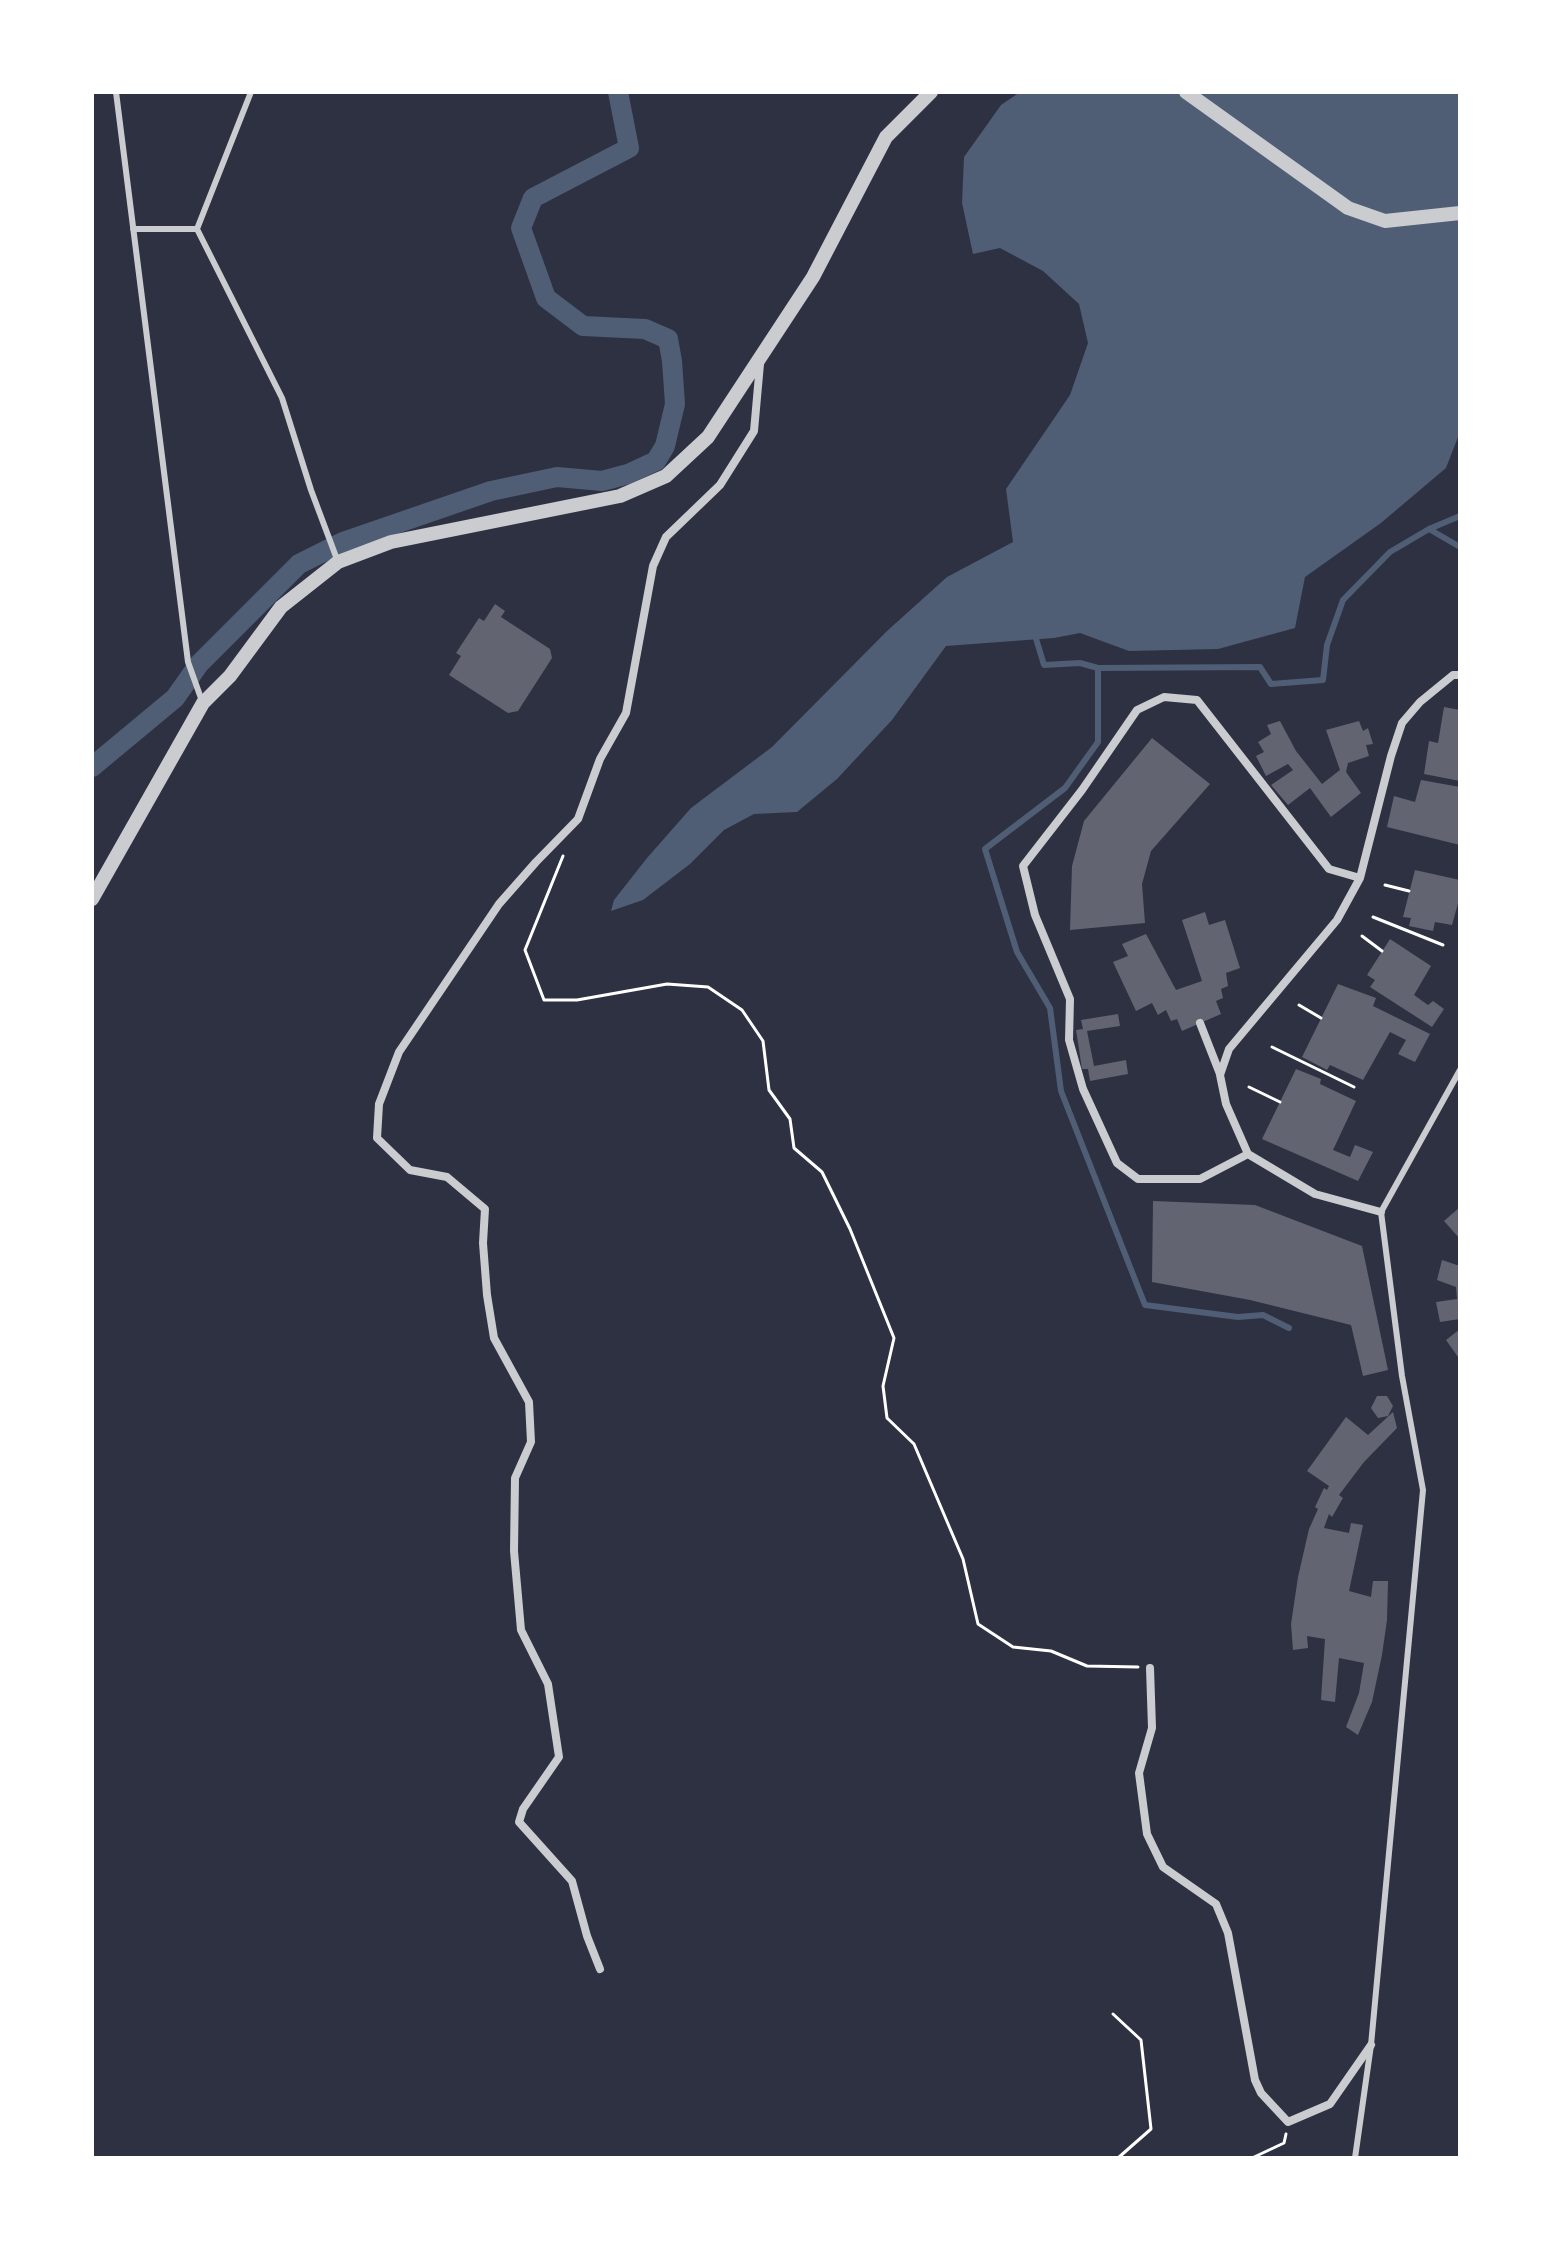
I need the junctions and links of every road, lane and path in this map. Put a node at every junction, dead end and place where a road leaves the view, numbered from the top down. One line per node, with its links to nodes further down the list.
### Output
1 (116, 92): 6 (lane)
2 (251, 92): 7 (lane)
3 (931, 92): 8 (street)
4 (1186, 92): 5 (street)
5 (1460, 213)
6 (133, 229): 7 (lane); 11 (lane)
7 (197, 229): 9 (lane)
8 (761, 359): 9 (street); 33 (street)
9 (338, 562): 11 (street)
10 (1460, 675): 13 (street)
11 (203, 703): 16 (street)
12 (566, 848): 32 (path)
13 (1360, 878): 26 (street); 30 (street)
14 (1385, 885): 15 (path)
15 (1409, 891)
16 (92, 899)
17 (1373, 917): 19 (path)
18 (1362, 936): 20 (path)
19 (1443, 945)
20 (1382, 951)
21 (1299, 1005): 22 (path)
22 (1321, 1018)
23 (1200, 1023): 26 (street)
24 (1272, 1047): 28 (path)
25 (1460, 1070): 31 (lane)
26 (1220, 1075): 30 (street)
27 (1249, 1087): 29 (path)
28 (1354, 1087)
29 (1280, 1102)
30 (1248, 1154): 31 (street)
31 (1381, 1212): 35 (lane)
32 (1150, 1668): 36 (street)
33 (600, 1969)
34 (1113, 2014): 37 (path)
35 (1371, 2045): 36 (street); 39 (lane)
36 (1288, 2122): 38 (path)
37 (1118, 2158)
38 (1252, 2158)
39 (1355, 2158)

